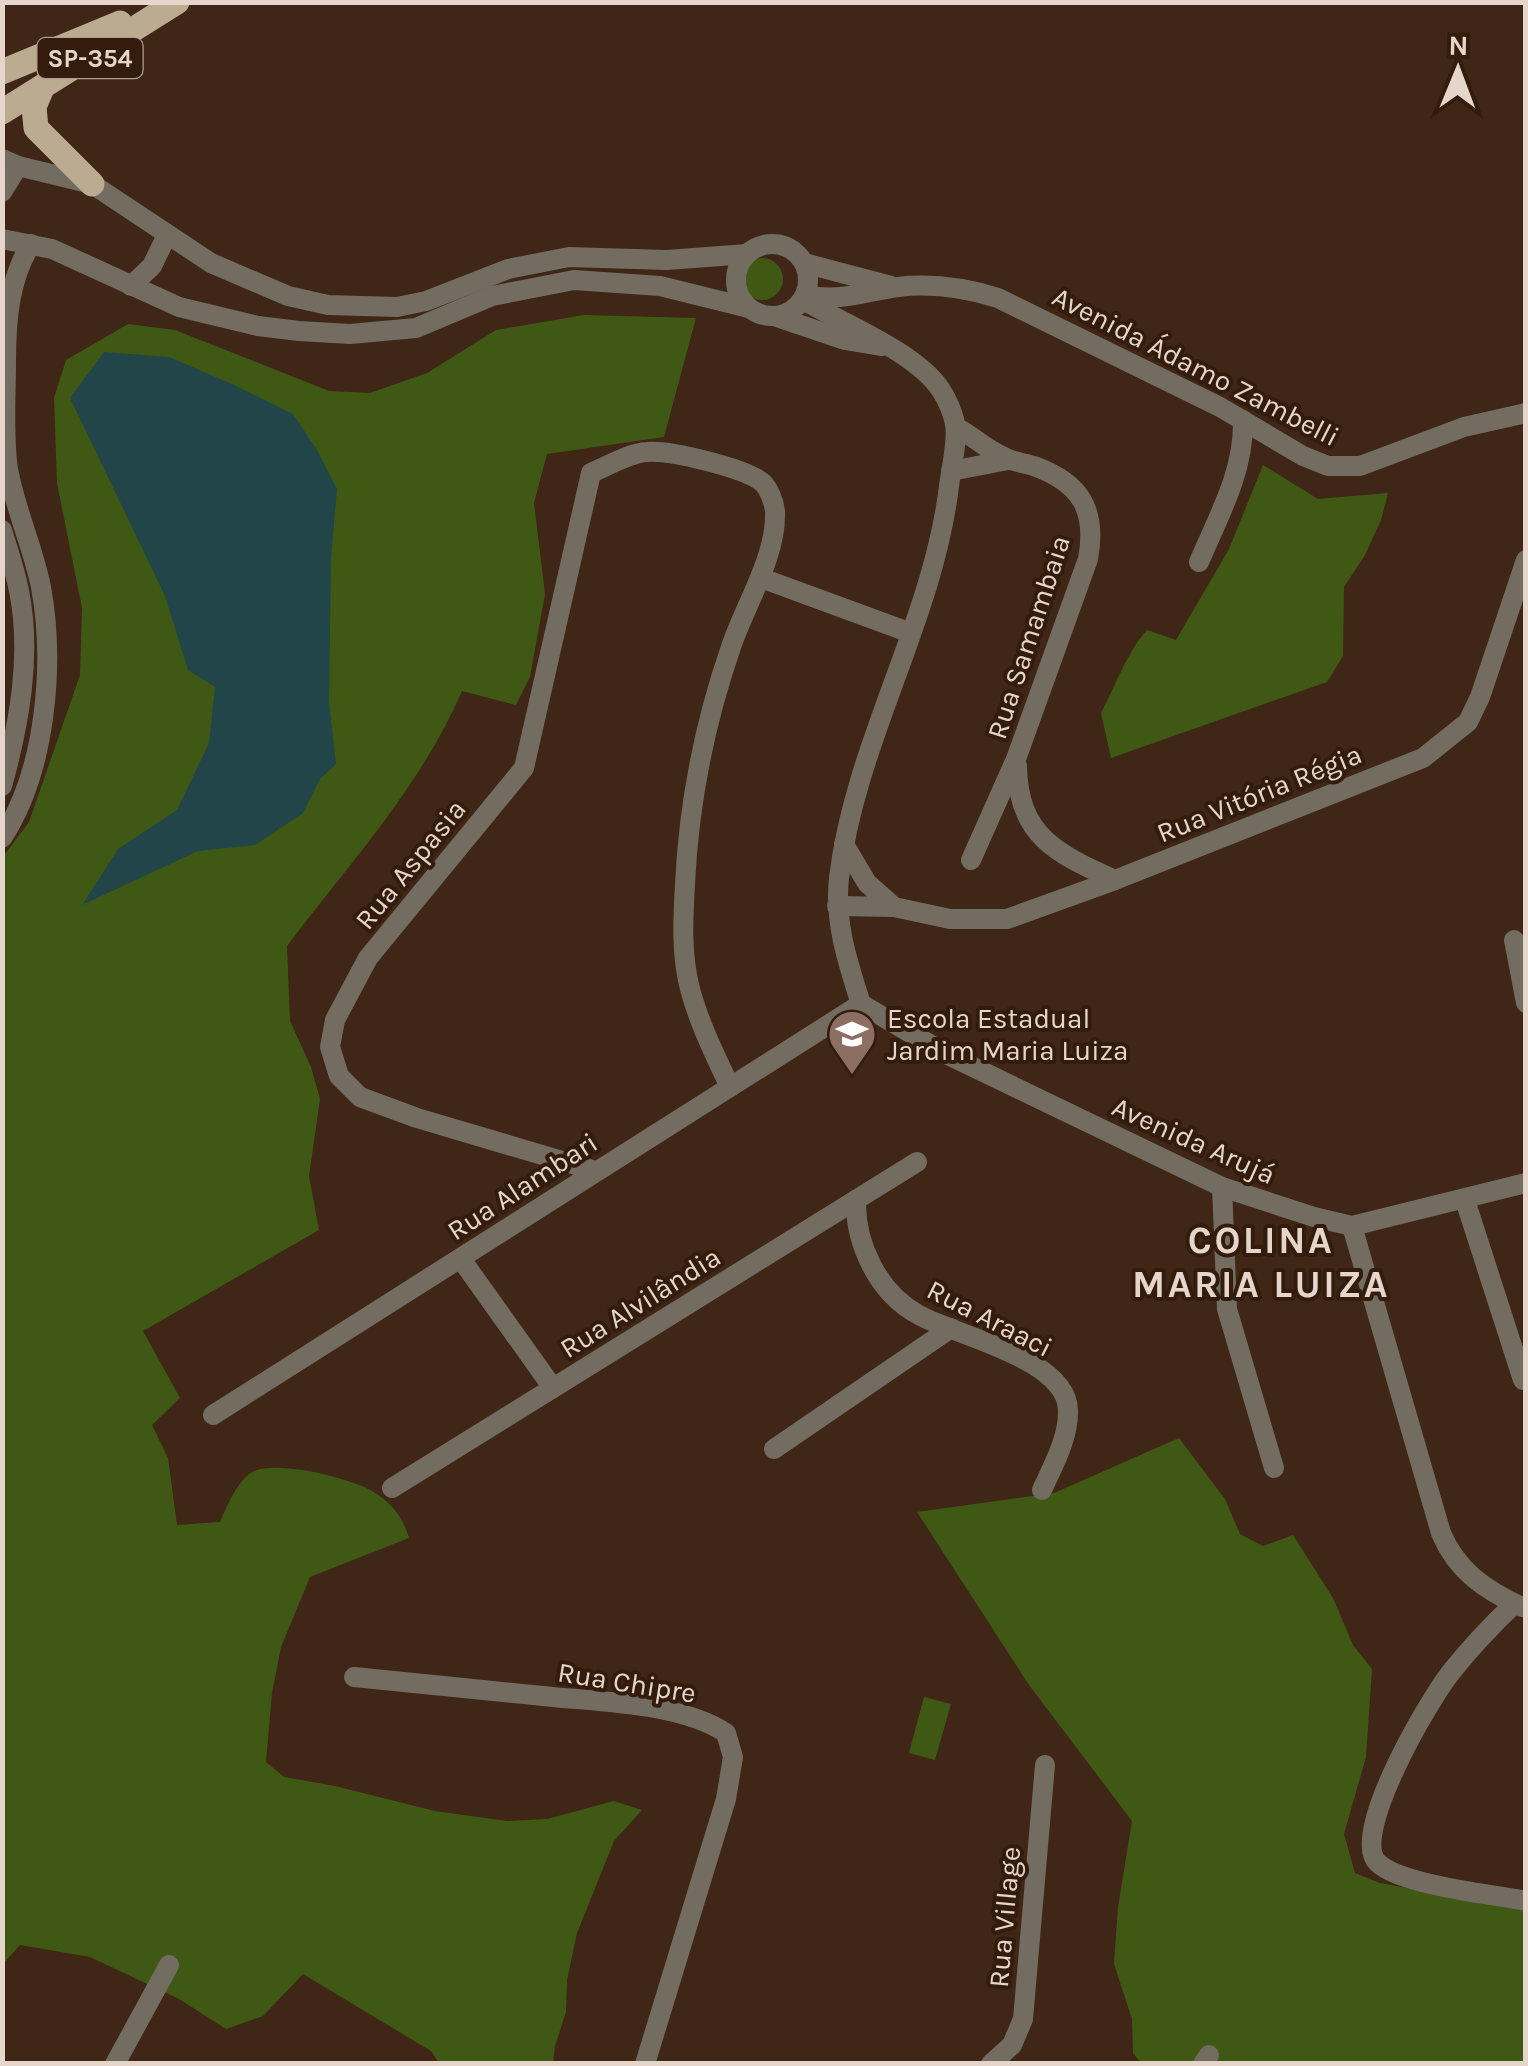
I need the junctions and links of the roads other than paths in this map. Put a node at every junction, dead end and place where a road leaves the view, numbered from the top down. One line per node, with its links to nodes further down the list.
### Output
1 (174, 2): 2 (main road, SP-354); 3 (main road, SP-354)
2 (2, 72)
3 (42, 88): 4 (main road, SP-354); 6 (main road)
4 (2, 112)
5 (10, 163): 6 (street, Avenida Ádamo Zambelli); 7 (street)
6 (92, 184): 8 (street, Avenida Ádamo Zambelli)
7 (2, 192)
8 (166, 236): 11 (street, Avenida Ádamo Zambelli); 13 (street)
9 (2, 239): 10 (street)
10 (31, 244): 13 (street); 31 (street)
11 (747, 254): 12 (street, Avenida Ádamo Zambelli); 16 (street)
12 (804, 262): 14 (street, Avenida Ádamo Zambelli); 15 (street)
13 (131, 286): 16 (street)
14 (898, 287): 15 (street, Avenida Ádamo Zambelli); 20 (street, Avenida Ádamo Zambelli)
15 (804, 298): 17 (street, Avenida Ádamo Zambelli); 18 (street)
16 (749, 308): 17 (street)
17 (774, 316): 18 (street)
18 (888, 346): 21 (street)
19 (1526, 414): 20 (street, Avenida Ádamo Zambelli)
20 (1243, 420): 26 (street)
21 (956, 427): 22 (street, Rua Samambaia); 23 (street)
22 (1008, 460): 23 (street, Rua Samambaia); 29 (street, Rua Samambaia)
23 (951, 471): 28 (street)
24 (2, 530): 30 (street)
25 (1526, 560): 34 (street, Rua Vitória Régia)
26 (1199, 562)
27 (761, 578): 28 (street); 40 (street); 42 (street, Rua Aspasia)
28 (911, 633): 32 (street)
29 (1016, 759): 33 (street, Rua Samambaia); 34 (street, Rua Samambaia)
30 (2, 786)
31 (2, 838)
32 (844, 844): 35 (street); 36 (street)
33 (971, 860)
34 (1115, 880): 36 (street, Rua Vitória Régia)
35 (838, 906): 36 (street, Rua Vitória Régia); 39 (street)
36 (894, 907)
37 (1514, 940): 38 (street)
38 (1526, 1002)
39 (861, 1004): 40 (street, Rua Alambari); 44 (street, Avenida Arujá)
40 (730, 1087): 42 (street, Rua Alambari)
41 (917, 1162): 45 (street, Rua Alvilândia)
42 (596, 1172): 48 (street, Rua Alambari)
43 (1526, 1183): 46 (street)
44 (1222, 1188): 47 (street, Avenida Arujá); 54 (street)
45 (856, 1200): 49 (street, Rua Araaci); 51 (street, Rua Alvilândia)
46 (1465, 1200): 47 (street); 50 (street)
47 (1352, 1226): 57 (street)
48 (461, 1259): 51 (street); 52 (street, Rua Alambari)
49 (951, 1328): 53 (street); 56 (street, Rua Araaci)
50 (1523, 1380)
51 (554, 1388): 55 (street, Rua Alvilândia)
52 (213, 1415)
53 (774, 1448)
54 (1274, 1468)
55 (392, 1488)
56 (1042, 1490)
57 (1520, 1607): 60 (street)
58 (354, 1677): 63 (street, Rua Chipre)
59 (1046, 1765): 64 (street, Rua Village)
60 (1526, 1901)
61 (170, 1965): 62 (street)
62 (115, 2064)
63 (645, 2064)
64 (991, 2064)

